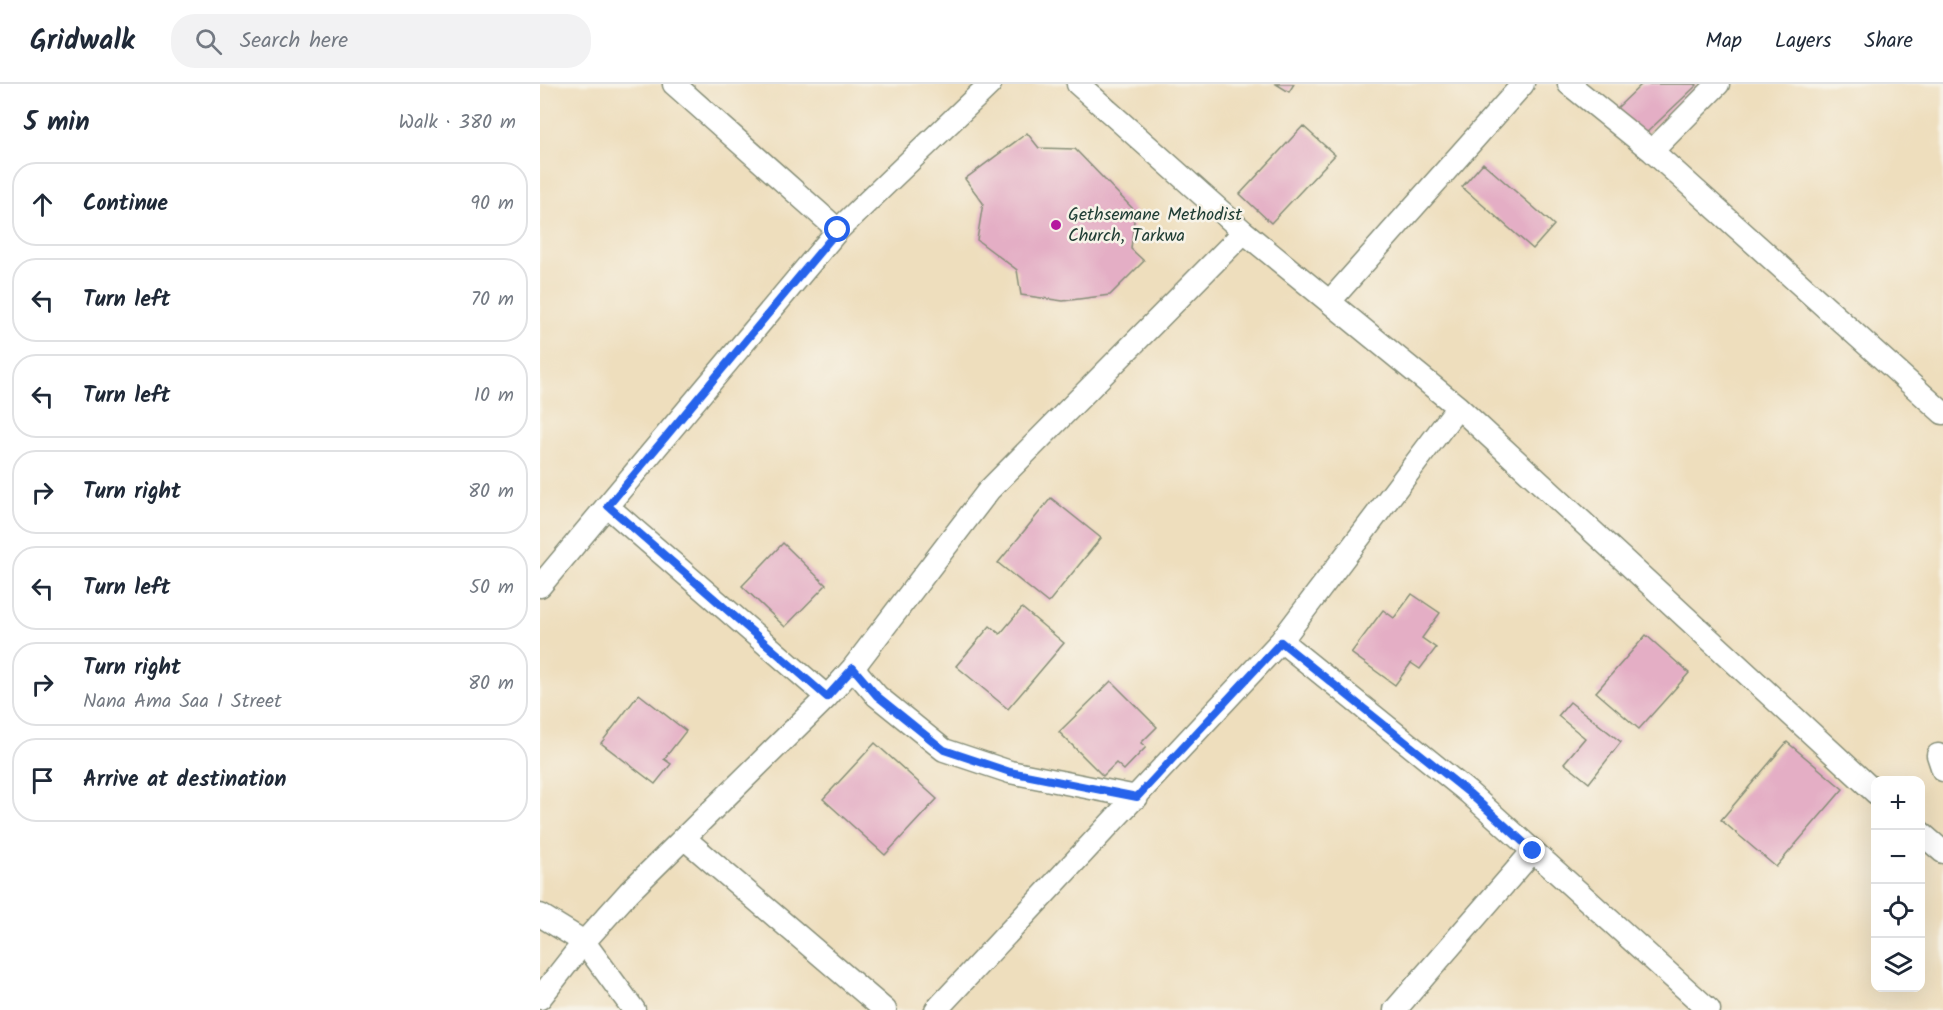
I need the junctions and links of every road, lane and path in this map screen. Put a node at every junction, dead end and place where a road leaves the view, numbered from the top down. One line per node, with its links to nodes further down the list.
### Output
1 (674, 84): 8 (street)
2 (990, 84): 8 (street)
3 (1078, 84): 9 (street)
4 (1523, 84): 10 (street)
5 (1569, 84): 7 (street)
6 (1718, 84): 7 (street)
7 (1652, 151): 12 (street)
8 (838, 230): 13 (street)
9 (1244, 232): 10 (street); 16 (street)
10 (1330, 301): 11 (street)
11 (1458, 407): 15 (street); 18 (street)
12 (1943, 413)
13 (608, 506): 14 (street); 17 (street)
14 (540, 586)
15 (1281, 642): 19 (street); 22 (street)
16 (853, 668): 17 (street); 19 (street)
17 (827, 697): 21 (street)
18 (1871, 789)
19 (1137, 797): 29 (street)
20 (1925, 836): 23 (street)
21 (684, 838): 25 (street); 28 (street)
22 (1533, 851): 30 (street); 31 (street)
23 (1943, 852)
24 (540, 915): 25 (street)
25 (584, 942): 26 (street); 27 (street)
26 (540, 998)
27 (634, 1010)
28 (885, 1010)
29 (936, 1010)
30 (1395, 1010)
31 (1709, 1010)

